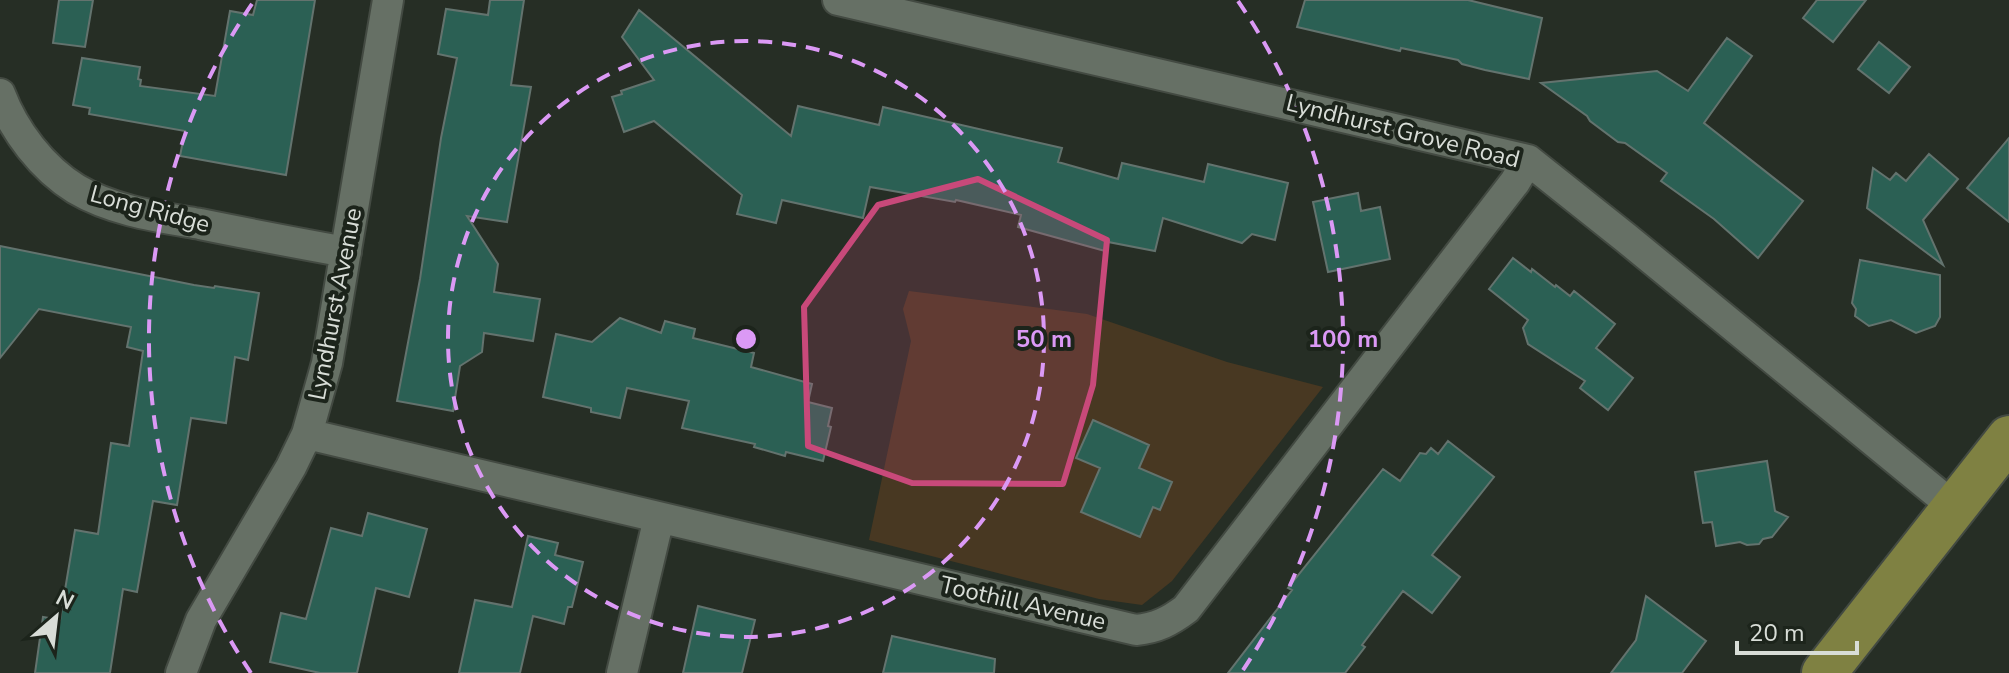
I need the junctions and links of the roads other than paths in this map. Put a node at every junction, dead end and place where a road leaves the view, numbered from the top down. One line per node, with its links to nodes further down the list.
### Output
1 (388, 0): 5 (street, Lyndhurst Avenue)
2 (838, 0): 4 (street, Lyndhurst Grove Road)
3 (0, 94): 5 (street, Long Ridge)
4 (1528, 160): 8 (street, Lyndhurst Grove Road); 9 (street, Toothill Avenue)
5 (346, 252): 6 (street, Lyndhurst Avenue)
6 (307, 434): 9 (street, Toothill Avenue); 10 (street, Lyndhurst Avenue)
7 (2009, 438): 8 (main road)
8 (1954, 507): 12 (main road)
9 (659, 518): 11 (street)
10 (181, 673)
11 (622, 673)
12 (1824, 673)

